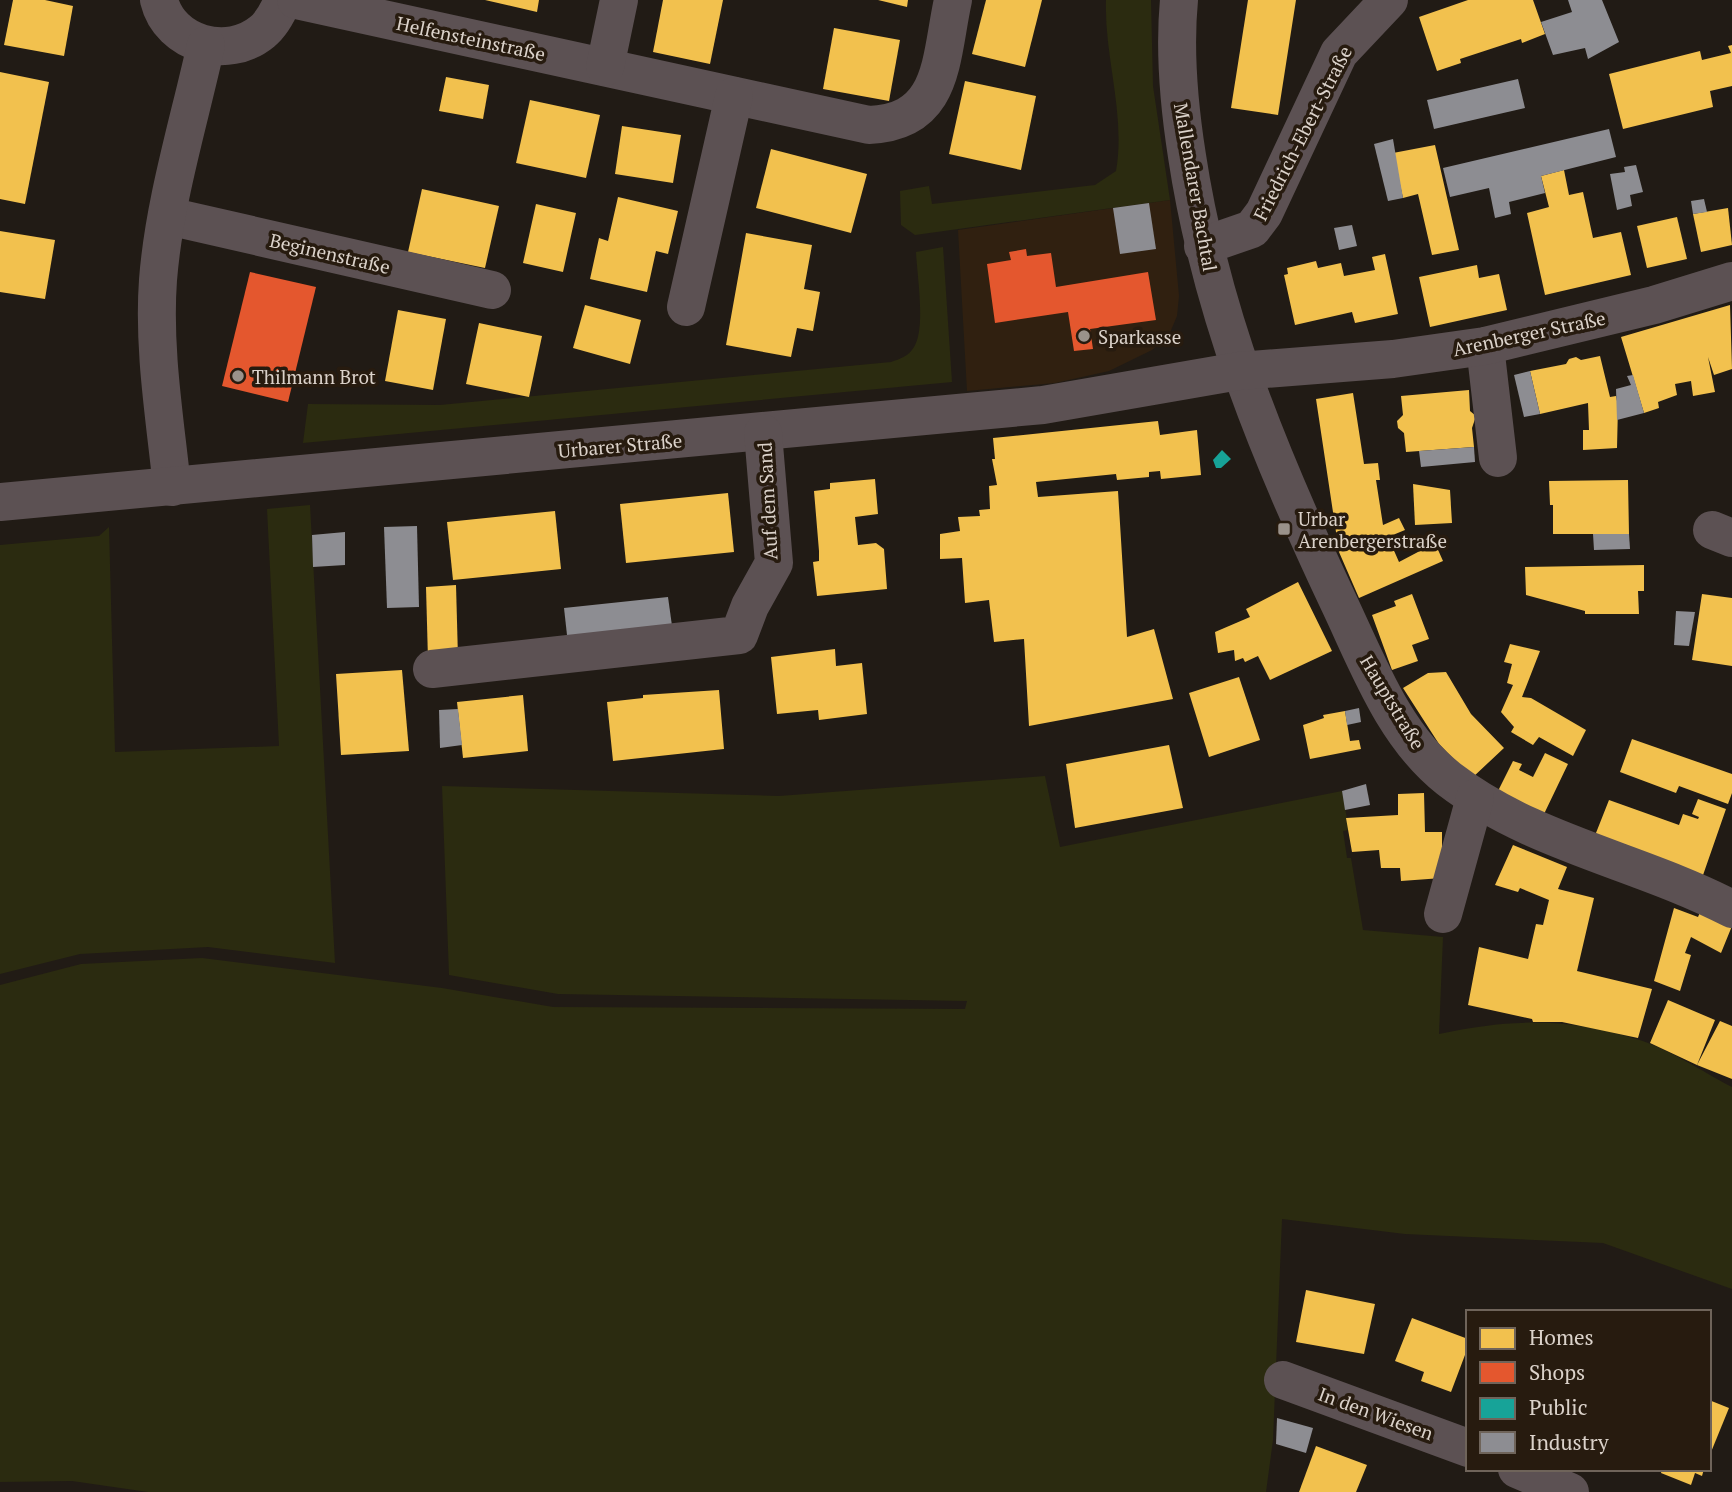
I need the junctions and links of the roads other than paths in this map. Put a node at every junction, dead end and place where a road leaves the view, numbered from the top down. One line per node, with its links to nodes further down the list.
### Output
1 (159, 0): 8 (street)
2 (283, 0): 8 (street)
3 (296, 0): 9 (street, Helfensteinstraße)
4 (619, 0): 9 (street)
5 (953, 0): 10 (street, Helfensteinstraße)
6 (1179, 0): 12 (street, Mallendarer Bachtal)
7 (1389, 0): 12 (street, Friedrich-Ebert-Straße)
8 (206, 46): 11 (street)
9 (605, 67): 10 (street, Helfensteinstraße)
10 (734, 96): 15 (street)
11 (168, 216): 14 (street, Beginenstraße); 20 (street)
12 (1203, 246): 17 (street, Mallendarer Bachtal)
13 (1732, 281): 16 (street, Arenberger Straße)
14 (492, 290)
15 (686, 307)
16 (1485, 346): 17 (street, Arenberger Straße); 19 (street)
17 (1239, 371): 18 (street, Urbarer Straße); 23 (street, Hauptstraße)
18 (763, 433): 20 (street, Urbarer Straße); 22 (street, Auf dem Sand)
19 (1498, 458)
20 (172, 487): 21 (street, Urbarer Straße)
21 (0, 502)
22 (432, 669)
23 (1475, 798): 24 (street, Hauptstraße); 25 (street)
24 (1732, 909)
25 (1443, 914)
26 (1283, 1380): 27 (street, In den Wiesen)
27 (1466, 1447)
28 (1522, 1471): 29 (street)
29 (1570, 1492)

